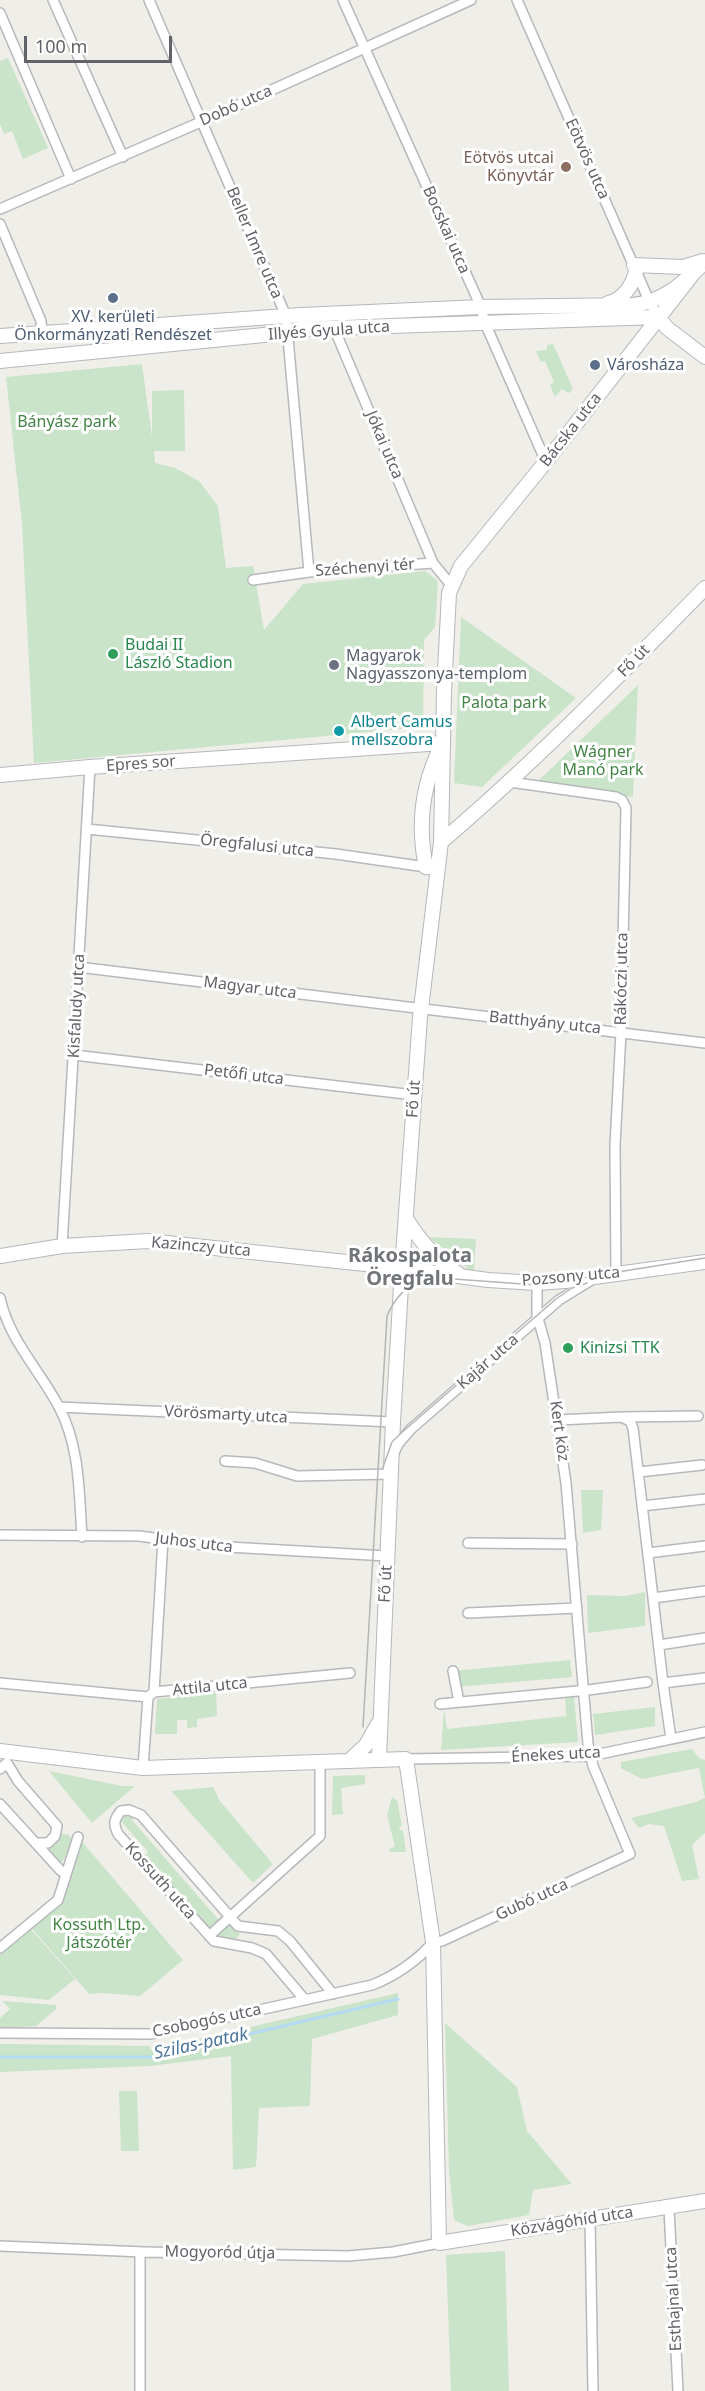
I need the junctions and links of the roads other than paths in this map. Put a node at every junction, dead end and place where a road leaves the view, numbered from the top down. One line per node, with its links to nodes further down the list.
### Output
1 (53, 0): 9 (street)
2 (149, 0): 8 (street, Beller Imre utca)
3 (343, 0): 7 (street, Bocskai utca)
4 (471, 0): 7 (street, Dobó utca)
5 (517, 0): 14 (street, Eötvös utca)
6 (0, 13): 10 (street)
7 (364, 48): 8 (street, Dobó utca); 18 (street, Bocskai utca)
8 (203, 121): 9 (street, Dobó utca); 19 (street, Beller Imre utca)
9 (123, 157): 10 (street, Dobó utca)
10 (71, 179): 11 (street, Dobó utca)
11 (0, 209)
12 (0, 224): 24 (street)
13 (705, 261): 14 (street); 15 (street, Bácska utca)
14 (635, 268): 16 (street, Eötvös utca); 17 (street)
15 (692, 275): 16 (street, Bácska utca); 20 (street, Bácska utca)
16 (650, 303): 17 (street, Illyés Gyula utca); 20 (street, Eötvös utca)
17 (597, 304): 18 (street, Illyés Gyula utca)
18 (481, 307): 19 (street, Illyés Gyula utca); 21 (street, Bocskai utca)
19 (286, 316): 23 (street, Beller Imre utca); 24 (street, Illyés Gyula utca)
20 (658, 317): 21 (street, Illyés Gyula utca); 26 (street); 28 (street, Bácska utca)
21 (486, 323): 22 (street, Illyés Gyula utca); 28 (street, Bocskai utca)
22 (334, 328): 23 (street, Illyés Gyula utca); 29 (street, Jókai utca)
23 (288, 331): 27 (street, Illyés Gyula utca); 30 (street, Beller Imre utca)
24 (42, 333): 25 (street, Illyés Gyula utca)
25 (6, 336): 27 (street)
26 (705, 357)
27 (3, 361)
28 (546, 462): 32 (street, Bácska utca)
29 (433, 563): 30 (street, Széchenyi tér); 32 (street, Széchenyi tér)
30 (309, 572): 31 (street, Széchenyi tér)
31 (253, 580)
32 (451, 585): 34 (street)
33 (705, 588): 37 (street, Fő út)
34 (443, 743): 35 (street, Epres sor); 39 (street); 40 (street)
35 (90, 767): 36 (street, Epres sor); 38 (street, Kisfaludy utca)
36 (0, 775)
37 (510, 782): 39 (street, Fő út); 43 (street, Rákóczi utca)
38 (87, 829): 40 (street, Öregfalusi utca); 41 (street, Kisfaludy utca)
39 (441, 842): 40 (street, Fő út)
40 (431, 868): 42 (street, Fő út)
41 (78, 967): 42 (street, Magyar utca); 45 (street, Kisfaludy utca)
42 (421, 1009): 43 (street, Batthyány utca); 46 (street, Fő út)
43 (621, 1032): 44 (street, Batthyány utca); 52 (street, Rákóczi utca)
44 (705, 1043)
45 (75, 1055): 46 (street, Petőfi utca); 48 (street, Kisfaludy utca)
46 (414, 1095): 47 (street, Fő út)
47 (407, 1220): 51 (street, Fő út); 54 (street)
48 (62, 1246): 49 (street, Kazinczy utca); 51 (street, Kazinczy utca)
49 (0, 1256)
50 (705, 1262): 52 (street, Pozsony utca)
51 (402, 1269): 54 (street, Pozsony utca); 62 (street, Fő út)
52 (616, 1274): 53 (street, Pozsony utca)
53 (598, 1276): 55 (street, Pozsony utca); 57 (street, Kajár utca)
54 (465, 1277): 55 (street, Pozsony utca)
55 (537, 1283): 57 (street, Kert köz)
56 (0, 1298): 58 (street)
57 (539, 1319): 61 (street, Kert köz); 65 (street, Kajár utca)
58 (59, 1407): 62 (street, Vörösmarty utca); 70 (street)
59 (698, 1416): 60 (street)
60 (621, 1417): 61 (street); 66 (street)
61 (558, 1420): 73 (street, Kert köz)
62 (393, 1422): 65 (street, Fő út)
63 (225, 1461): 65 (street)
64 (702, 1465): 66 (street)
65 (391, 1467): 76 (street, Fő út)
66 (639, 1472): 68 (street)
67 (705, 1499): 68 (street)
68 (642, 1506): 75 (street)
69 (0, 1535): 70 (street, Juhos utca)
70 (82, 1537): 71 (street, Juhos utca)
71 (163, 1539): 76 (street, Juhos utca); 90 (street)
72 (468, 1543): 73 (street)
73 (572, 1544): 79 (street, Kert köz)
74 (705, 1546): 75 (street)
75 (648, 1553): 78 (street)
76 (387, 1556): 93 (street, Fő út)
77 (705, 1591): 78 (street)
78 (653, 1598): 82 (street)
79 (577, 1608): 80 (street); 89 (street, Kert köz)
80 (468, 1613)
81 (705, 1638): 82 (street)
82 (658, 1645): 88 (street)
83 (453, 1671): 91 (street)
84 (350, 1673): 90 (street, Attila utca)
85 (705, 1678): 88 (street)
86 (647, 1682): 89 (street)
87 (0, 1683): 90 (street, Attila utca)
88 (663, 1683): 95 (street)
89 (582, 1691): 91 (street); 96 (street, Kert köz)
90 (151, 1695): 102 (street)
91 (459, 1702): 92 (street)
92 (440, 1704)
93 (379, 1722): 98 (street, Fő út); 99 (street, Fő út)
94 (705, 1732): 95 (street, Énekes utca)
95 (671, 1739): 96 (street, Énekes utca)
96 (590, 1756): 100 (street, Énekes utca); 106 (street, Kert köz)
97 (4, 1759): 102 (street); 105 (street)
98 (351, 1759): 99 (street); 101 (street)
99 (379, 1759): 100 (street)
100 (406, 1759): 110 (street)
101 (320, 1761): 102 (street); 108 (street)
102 (143, 1768)
103 (0, 1804): 105 (street)
104 (78, 1838): 111 (street)
105 (36, 1843): 107 (street)
106 (630, 1854): 110 (street, Gubó utca)
107 (61, 1871)
108 (231, 1917): 109 (street); 109 (street, Kossuth utca); 112 (street)
109 (209, 1936): 113 (street)
110 (433, 1942): 112 (street, Csobogós utca); 118 (street)
111 (0, 1948)
112 (333, 1994): 113 (street, Csobogós utca)
113 (305, 2000): 114 (street, Csobogós utca)
114 (0, 2033)
115 (705, 2200): 116 (street, Közvágóhíd utca)
116 (669, 2208): 117 (street, Közvágóhíd utca); 123 (street, Esthajnal utca)
117 (590, 2219): 118 (street, Közvágóhíd utca); 122 (street)
118 (439, 2243): 120 (street, Mogyoród útja)
119 (0, 2246): 120 (street, Mogyoród útja)
120 (140, 2252): 121 (street)
121 (140, 2391)
122 (592, 2391)
123 (678, 2391)

